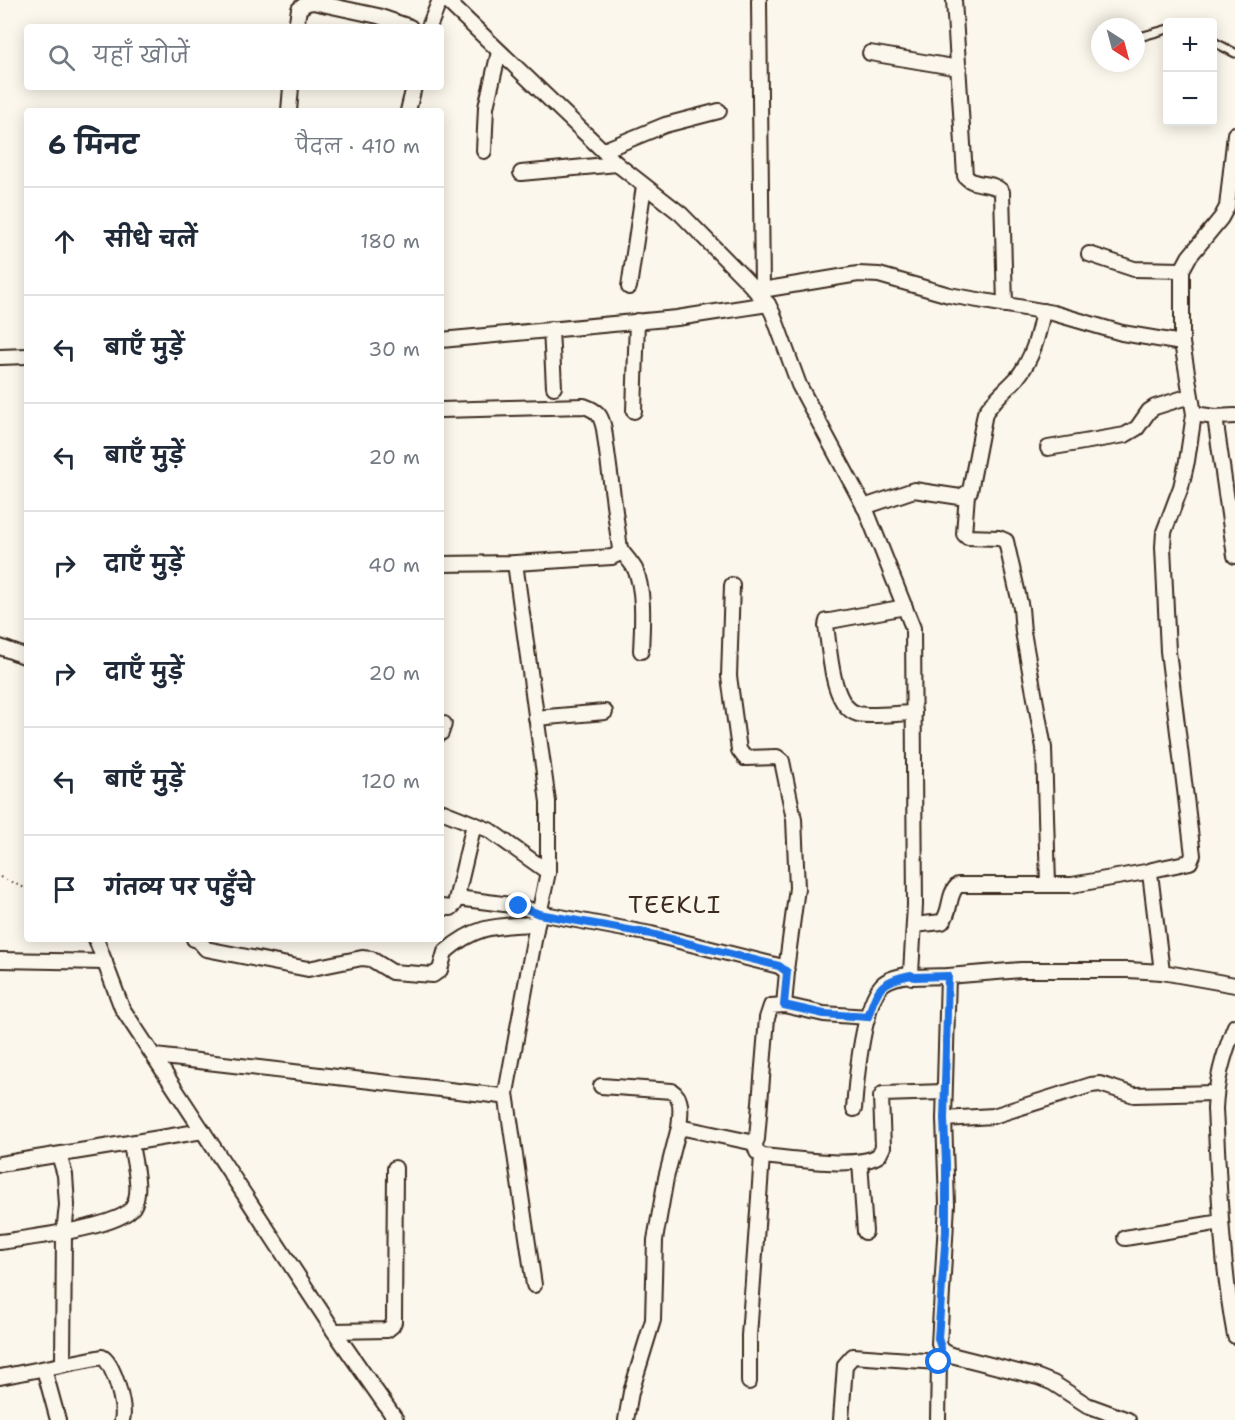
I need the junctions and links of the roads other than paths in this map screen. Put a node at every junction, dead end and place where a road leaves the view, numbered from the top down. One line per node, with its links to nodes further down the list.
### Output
1 (440, 0): 7 (street)
2 (446, 0): 11 (street)
3 (759, 0): 29 (street)
4 (954, 0): 14 (street)
5 (296, 24): 6 (street)
6 (401, 24)
7 (430, 24)
8 (1163, 30): 9 (lane)
9 (1145, 35)
10 (1217, 44): 13 (lane)
11 (499, 52): 21 (street); 22 (street)
12 (870, 53): 14 (street)
13 (1235, 53)
14 (959, 68): 31 (street)
15 (291, 90): 17 (street)
16 (413, 90): 18 (street)
17 (289, 108)
18 (409, 108)
19 (719, 111): 21 (street)
20 (1235, 134): 27 (street)
21 (604, 150): 23 (street)
22 (484, 151)
23 (617, 164): 24 (street); 25 (street)
24 (521, 173)
25 (644, 186): 28 (street); 29 (street)
26 (1089, 254): 27 (street)
27 (1182, 270): 36 (street)
28 (629, 288)
29 (759, 291): 30 (street); 31 (street)
30 (768, 304): 33 (street); 48 (street)
31 (1005, 305): 32 (street)
32 (1043, 312): 36 (street); 47 (street)
33 (637, 321): 34 (street); 42 (street)
34 (551, 329): 35 (street); 39 (street)
35 (444, 340)
36 (1182, 343): 40 (street)
37 (24, 356): 38 (street)
38 (0, 357)
39 (554, 387)
40 (1190, 396): 43 (street); 46 (street)
41 (444, 410): 49 (street)
42 (634, 411)
43 (1194, 414): 45 (street); 63 (street)
44 (1235, 416): 45 (street)
45 (1215, 417): 50 (street)
46 (1048, 448)
47 (968, 494): 48 (street); 65 (street)
48 (864, 507): 54 (street)
49 (621, 549): 51 (street); 56 (street)
50 (1234, 549)
51 (515, 563): 52 (street); 60 (street)
52 (444, 564)
53 (732, 585): 74 (street)
54 (905, 607): 59 (street); 59 (street)
55 (0, 647): 57 (street)
56 (641, 651)
57 (24, 656)
58 (605, 712): 60 (street)
59 (914, 713): 69 (street)
60 (537, 718): 64 (street)
61 (444, 812): 62 (street)
62 (474, 824): 64 (street); 66 (street)
63 (1150, 871): 65 (street); 75 (street)
64 (548, 872): 68 (street)
65 (1048, 885): 69 (street)
66 (457, 898): 67 (street); 68 (street)
67 (444, 907)
68 (538, 919): 71 (street); 74 (street); 85 (street)
69 (914, 925): 76 (street)
70 (97, 942): 73 (street)
71 (200, 942)
72 (0, 960): 73 (street)
73 (105, 962): 82 (street)
74 (786, 970): 79 (street)
75 (1162, 972): 77 (street); 78 (street)
76 (911, 975): 77 (street); 80 (street)
77 (948, 976): 84 (street)
78 (1235, 985)
79 (784, 1005): 80 (street); 92 (street)
80 (868, 1017): 87 (street)
81 (1235, 1026): 86 (street)
82 (155, 1056): 85 (street); 90 (street)
83 (601, 1086): 89 (street)
84 (944, 1092): 88 (street); 95 (street)
85 (506, 1093): 103 (street)
86 (1215, 1093): 88 (street); 98 (street)
87 (854, 1109)
88 (944, 1119): 107 (street)
89 (679, 1129): 92 (street); 117 (street)
90 (203, 1131): 91 (street); 105 (street)
91 (131, 1143): 93 (street); 100 (street)
92 (754, 1143): 94 (street)
93 (59, 1155): 96 (street); 100 (street)
94 (762, 1156): 95 (street); 111 (street)
95 (860, 1162): 99 (street)
96 (0, 1164)
97 (395, 1168): 105 (street)
98 (1221, 1222): 101 (street); 104 (street)
99 (865, 1232)
100 (64, 1233): 102 (street); 108 (street)
101 (1125, 1238)
102 (0, 1242)
103 (534, 1285)
104 (1232, 1293): 106 (street)
105 (334, 1331): 112 (street)
106 (1235, 1336)
107 (940, 1355): 118 (street); 119 (street); 120 (street)
108 (63, 1364): 109 (street); 114 (street)
109 (44, 1369): 110 (street); 113 (street)
110 (0, 1377)
111 (749, 1382)
112 (385, 1404): 115 (street); 116 (street)
113 (58, 1420)
114 (122, 1420)
115 (382, 1420)
116 (396, 1420)
117 (626, 1420)
118 (841, 1420)
119 (938, 1420)
120 (1128, 1420)

